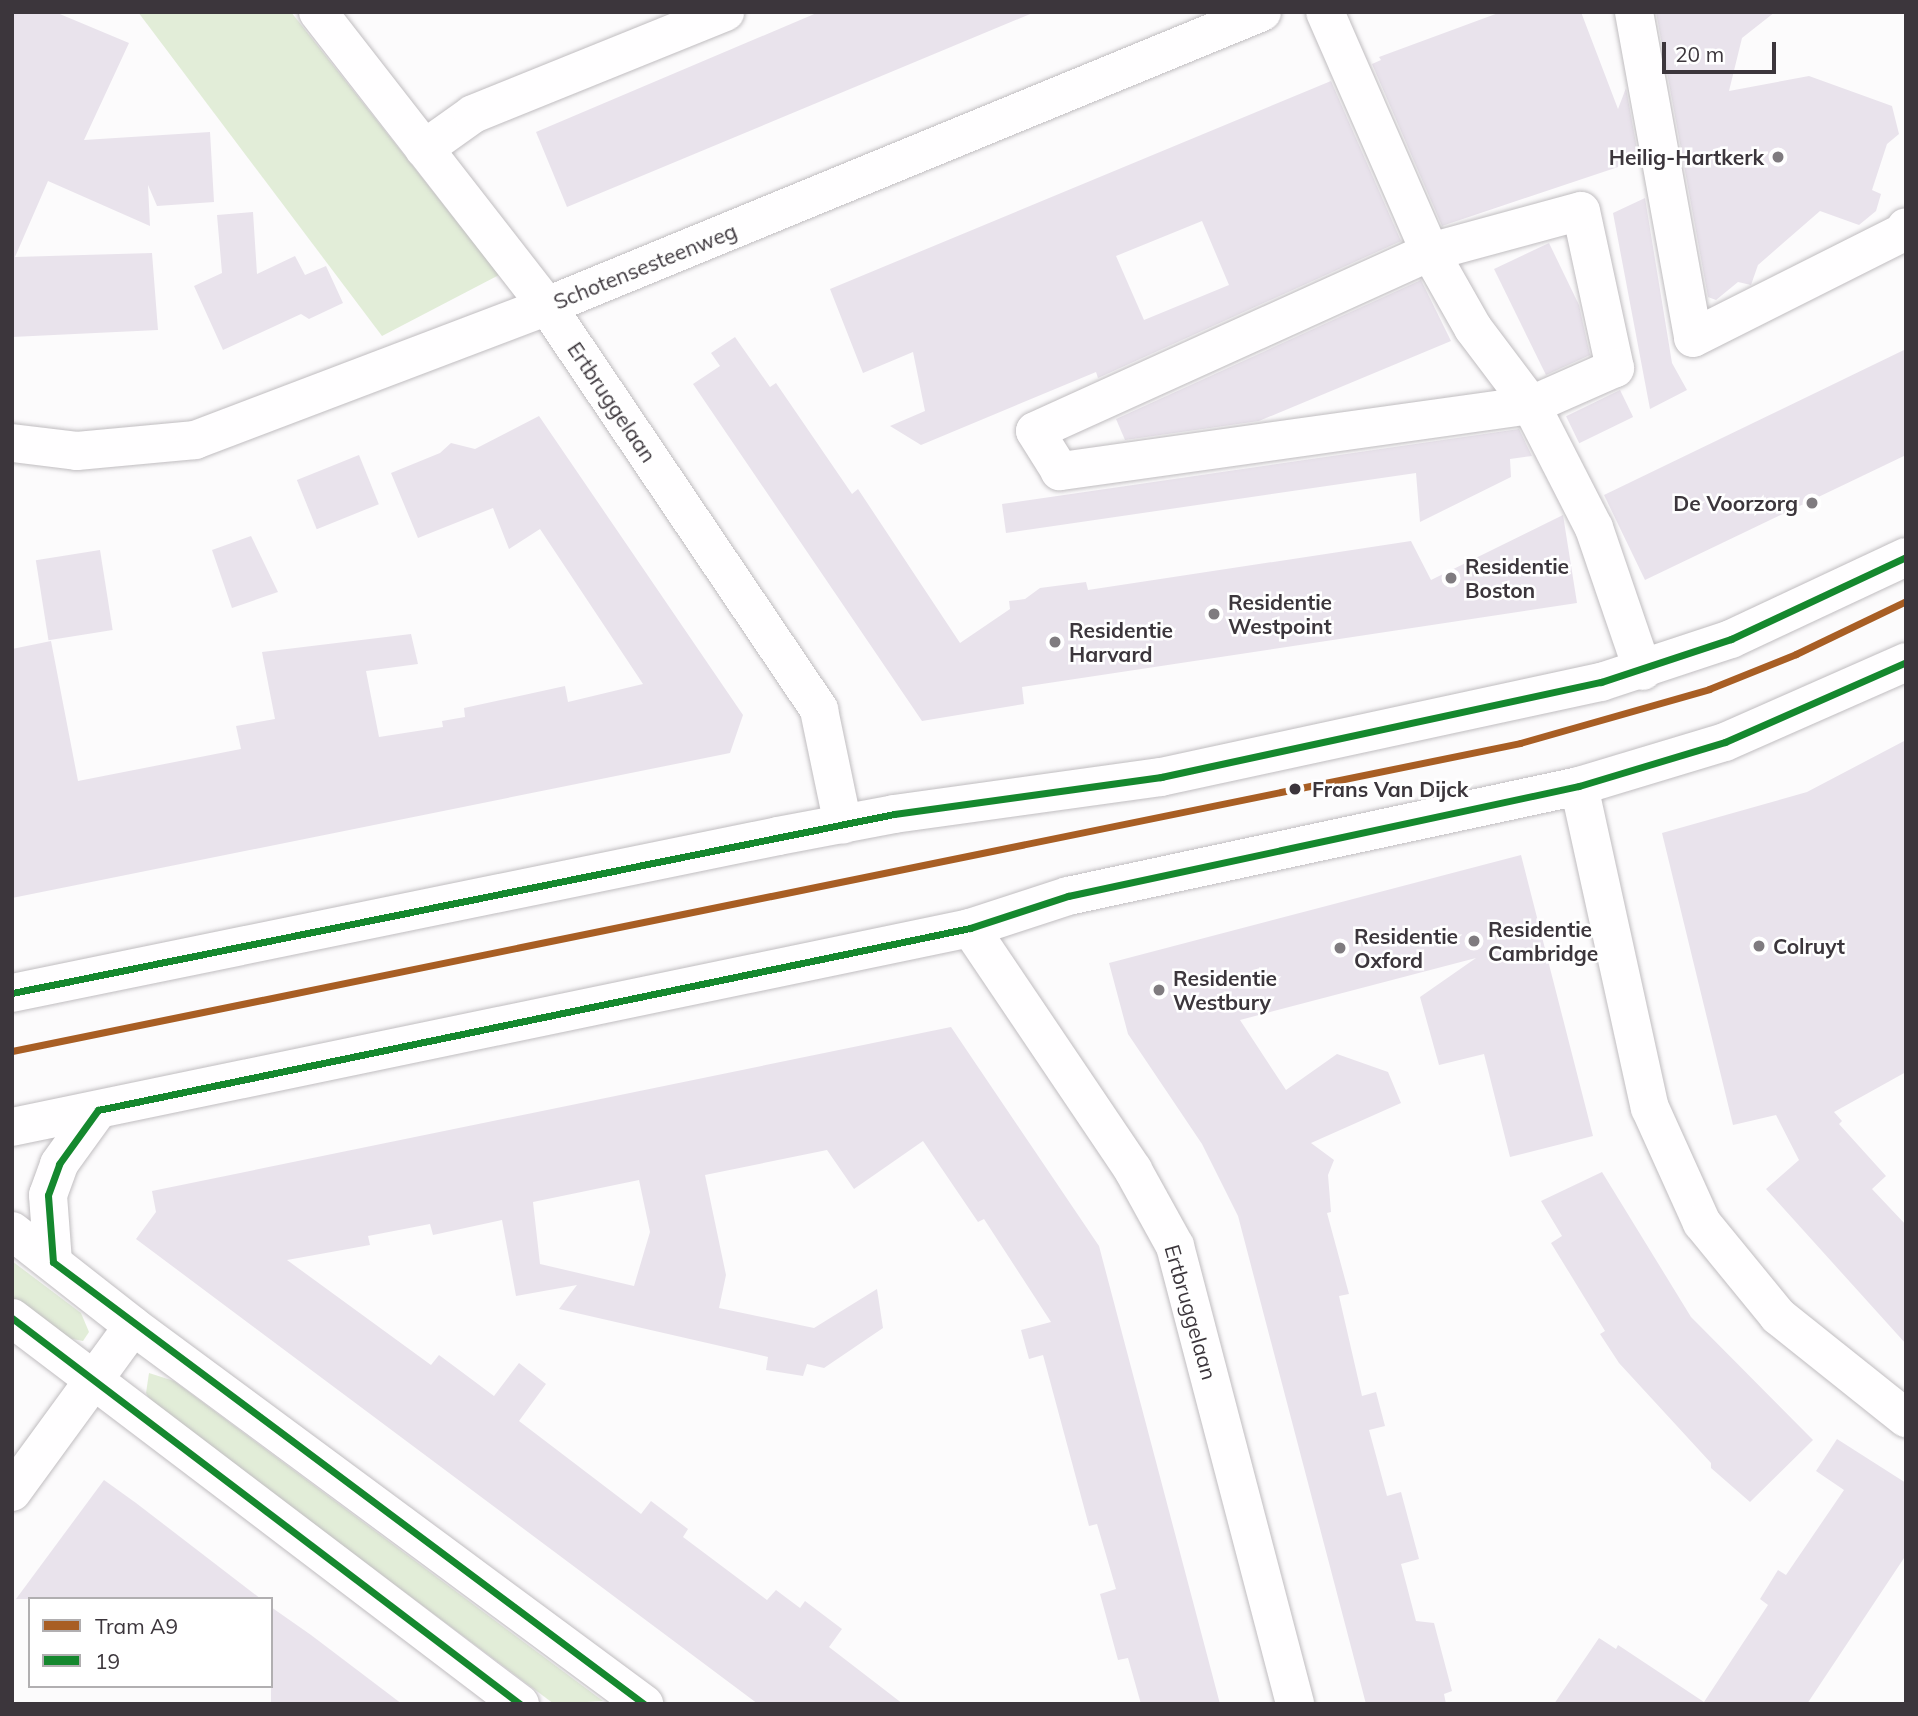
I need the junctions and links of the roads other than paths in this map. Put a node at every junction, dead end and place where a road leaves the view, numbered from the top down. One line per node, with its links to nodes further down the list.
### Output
1 (318, 12): 6 (street, Ertbruggelaan)
2 (725, 12): 6 (street)
3 (1262, 12): 9 (street, Schotensesteenweg)
4 (1325, 12): 8 (street)
5 (1634, 12): 7 (street)
6 (425, 149): 9 (street, Ertbruggelaan)
7 (1906, 227)
8 (1430, 252): 10 (street); 10 (street); 10 (street)
9 (547, 306): 11 (street, Schotensesteenweg); 16 (street, Ertbruggelaan)
10 (1531, 405): 14 (street)
11 (12, 443)
12 (1906, 557): 14 (street)
13 (1906, 662): 15 (street)
14 (1643, 671): 16 (street)
15 (1579, 786): 17 (street); 26 (street)
16 (843, 825): 18 (street)
17 (970, 928): 19 (street); 30 (street, Ertbruggelaan)
18 (12, 993)
19 (98, 1110): 20 (street); 22 (street)
20 (12, 1127)
21 (12, 1231): 22 (street)
22 (53, 1262): 24 (street)
23 (12, 1318): 25 (street)
24 (132, 1326): 25 (street); 28 (street)
25 (93, 1379): 27 (street); 29 (street)
26 (1906, 1418)
27 (12, 1492)
28 (634, 1701)
29 (520, 1704)
30 (1295, 1704)

